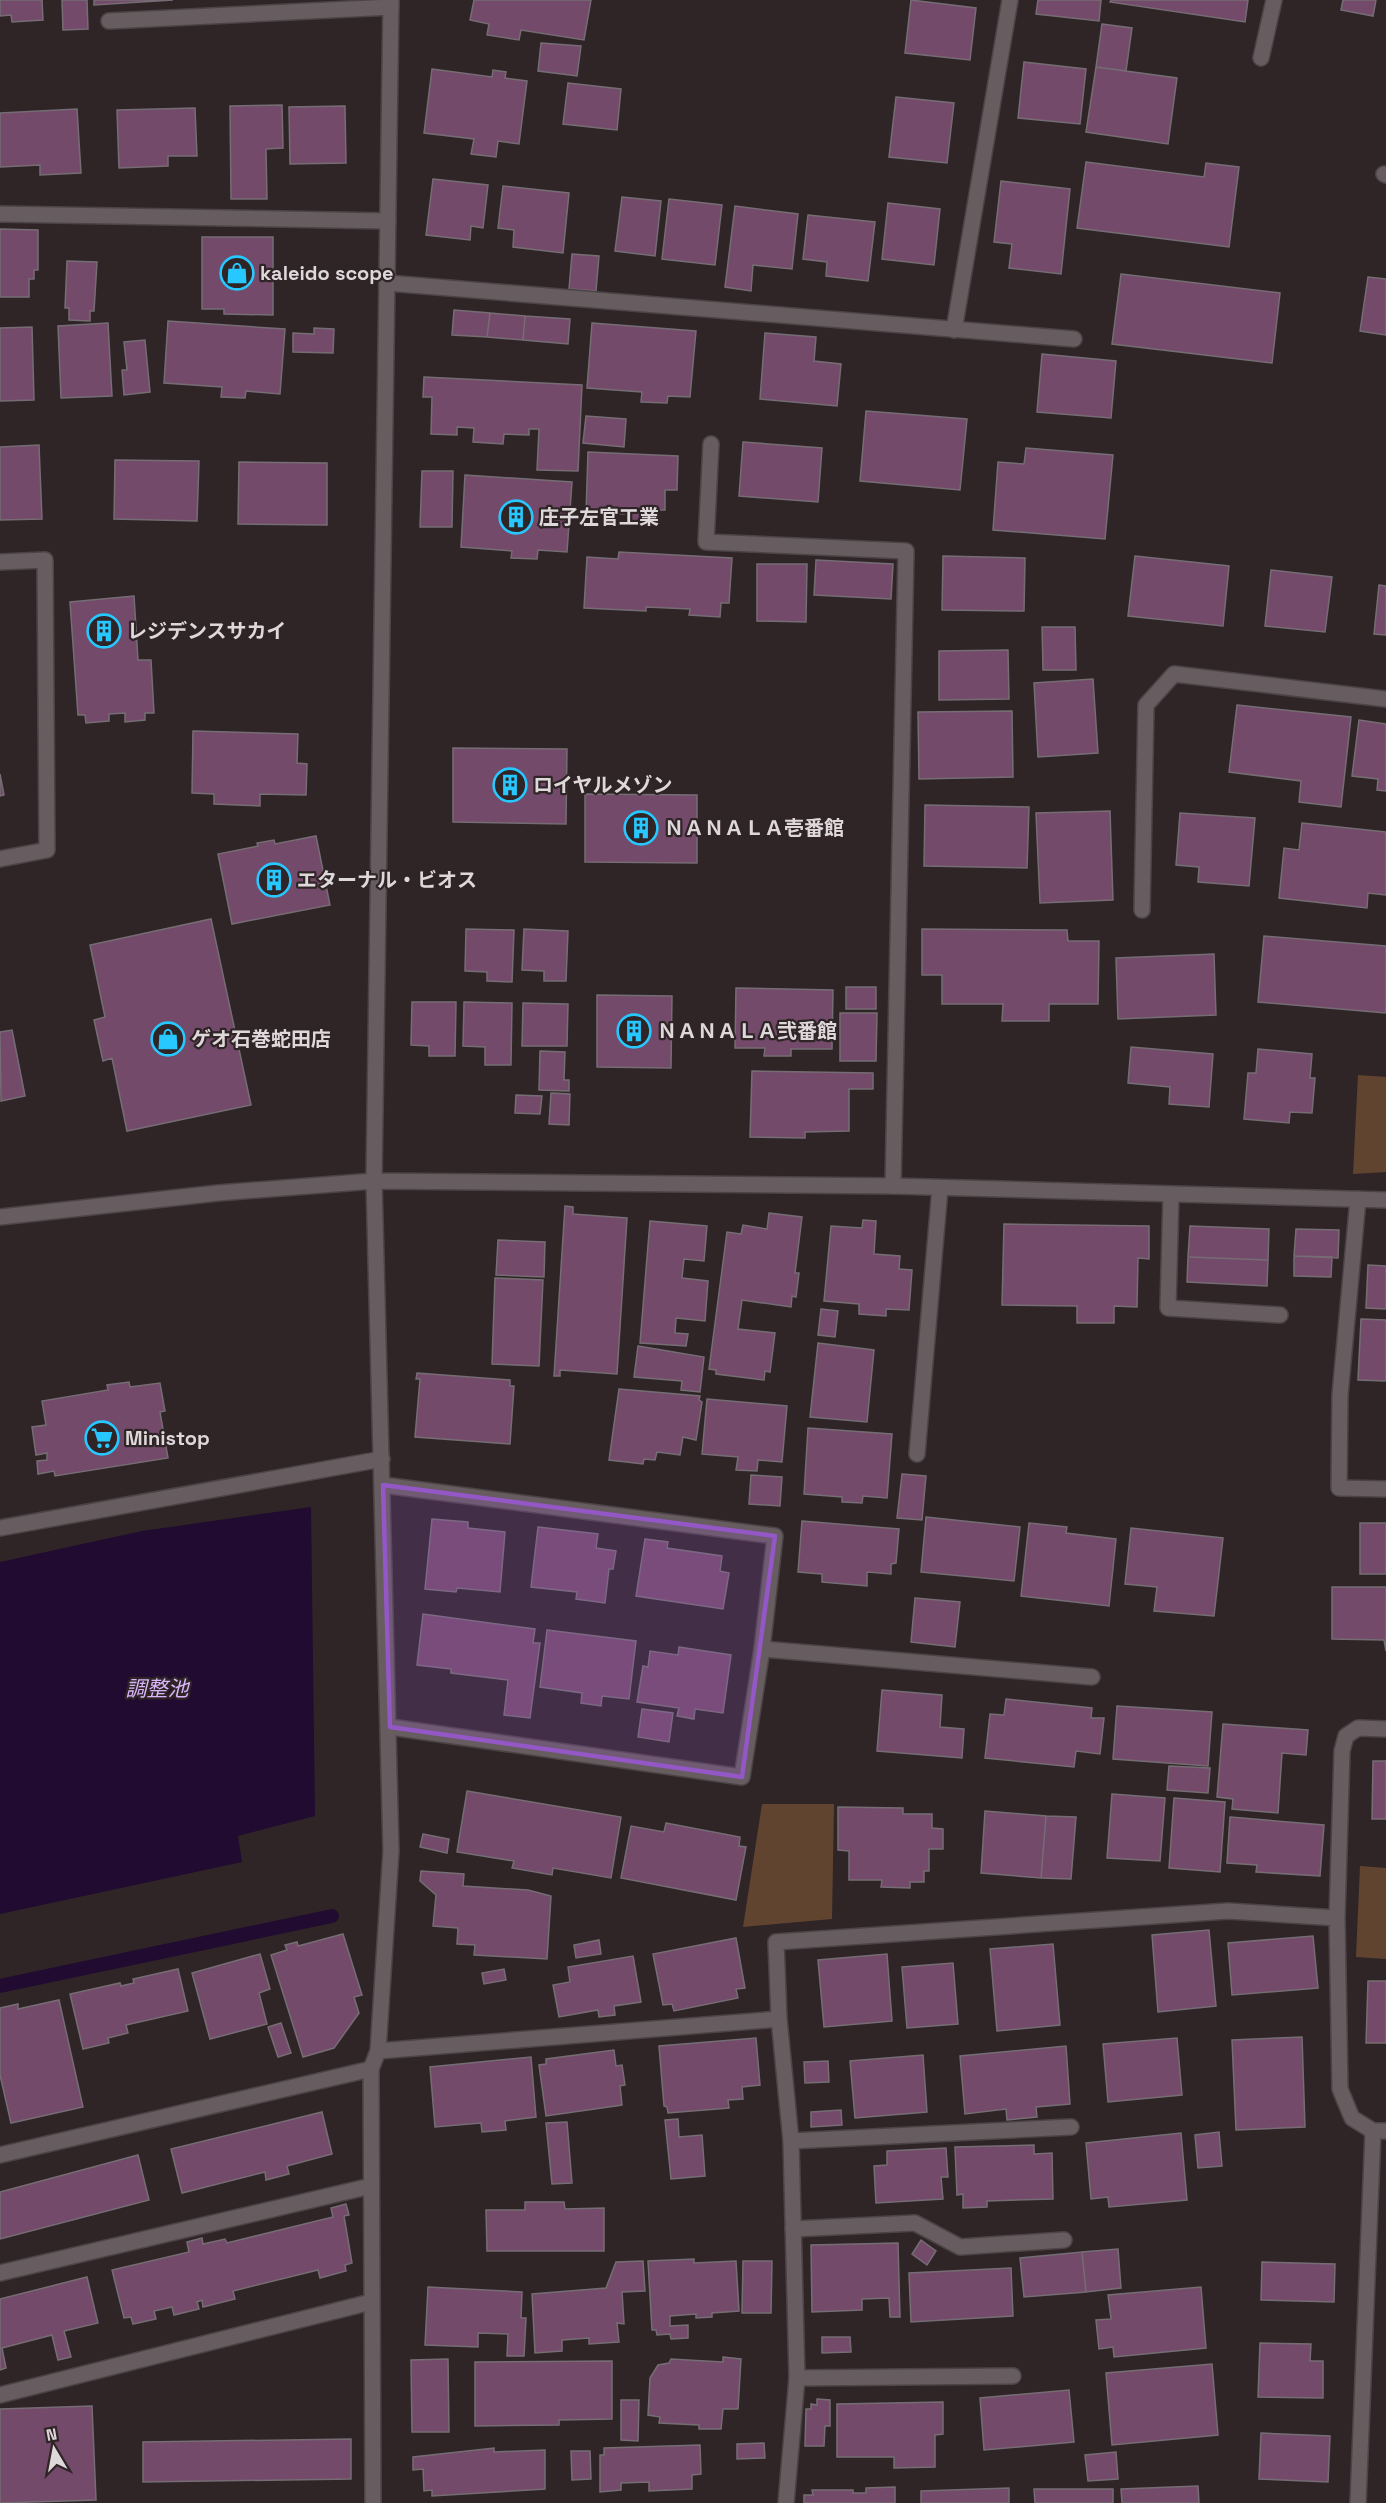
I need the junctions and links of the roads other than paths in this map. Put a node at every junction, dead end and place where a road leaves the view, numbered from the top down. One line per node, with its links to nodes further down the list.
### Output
1 (1010, 0): 9 (street)
2 (1274, 0): 5 (street)
3 (391, 3): 4 (street); 7 (street)
4 (110, 21)
5 (1261, 58)
6 (0, 213): 7 (street)
7 (388, 221): 8 (street)
8 (387, 283): 9 (street); 16 (street)
9 (954, 330): 10 (street)
10 (1074, 339)
11 (711, 444): 17 (street)
12 (0, 562): 14 (street)
13 (1386, 699): 15 (street)
14 (0, 859)
15 (1142, 910)
16 (374, 1181): 17 (street); 22 (street); 25 (street)
17 (893, 1186): 18 (street)
18 (940, 1188): 19 (street); 24 (street)
19 (1171, 1194): 20 (street); 23 (street)
20 (1358, 1199): 21 (street); 27 (street)
21 (1386, 1200)
22 (0, 1217)
23 (1280, 1315)
24 (918, 1454)
25 (382, 1460): 26 (street); 28 (street)
26 (383, 1485): 29 (street); 31 (street)
27 (1386, 1489)
28 (0, 1528)
29 (762, 1649): 30 (street); 31 (street)
30 (1092, 1677)
31 (390, 1727): 35 (street)
32 (1386, 1729): 33 (street)
33 (1337, 1918): 34 (street); 38 (street)
34 (779, 2019): 35 (street); 39 (street)
35 (378, 2051): 36 (street)
36 (371, 2068): 40 (street); 41 (street)
37 (1071, 2127): 39 (street)
38 (1379, 2131): 51 (street)
39 (791, 2141): 42 (street)
40 (0, 2156)
41 (371, 2186): 44 (street); 45 (street)
42 (793, 2229): 43 (street); 47 (street)
43 (1064, 2240)
44 (0, 2273)
45 (371, 2302): 48 (street); 49 (street)
46 (1012, 2376): 47 (street)
47 (797, 2378): 50 (street)
48 (0, 2395)
49 (373, 2503)
50 (786, 2503)
51 (1358, 2503)

